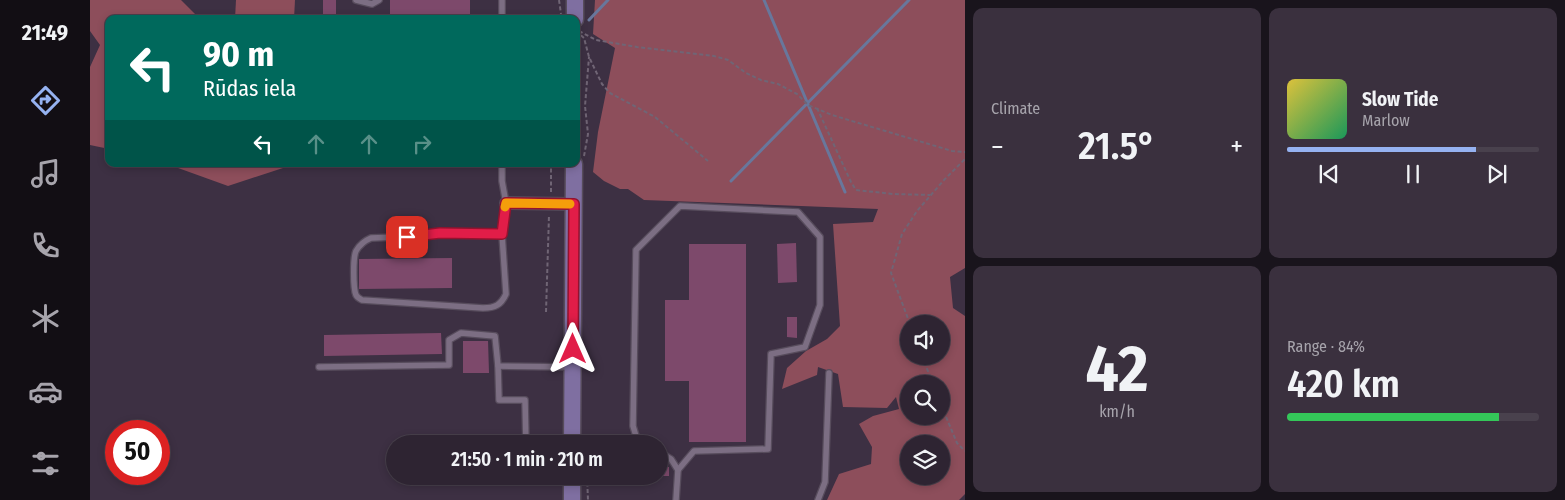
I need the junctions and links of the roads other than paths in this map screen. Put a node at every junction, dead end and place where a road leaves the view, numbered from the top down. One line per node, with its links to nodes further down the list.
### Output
1 (356, 0): 2 (lane)
2 (379, 0)
3 (502, 0): 5 (lane)
4 (575, 0): 6 (main road)
5 (502, 15)
6 (575, 15)
7 (502, 167): 9 (lane)
8 (574, 167): 10 (main road)
9 (506, 203): 10 (street); 11 (lane)
10 (574, 204): 14 (main road)
11 (502, 234): 11 (lane)
12 (498, 366): 13 (lane); 14 (lane); 16 (lane)
13 (319, 367)
14 (573, 367): 17 (main road)
15 (830, 373): 24 (lane)
16 (526, 435)
17 (572, 435)
18 (636, 435): 20 (lane)
19 (668, 457): 20 (lane)
20 (678, 470): 23 (lane)
21 (572, 485): 22 (main road)
22 (572, 500)
23 (676, 500)
24 (818, 500)

